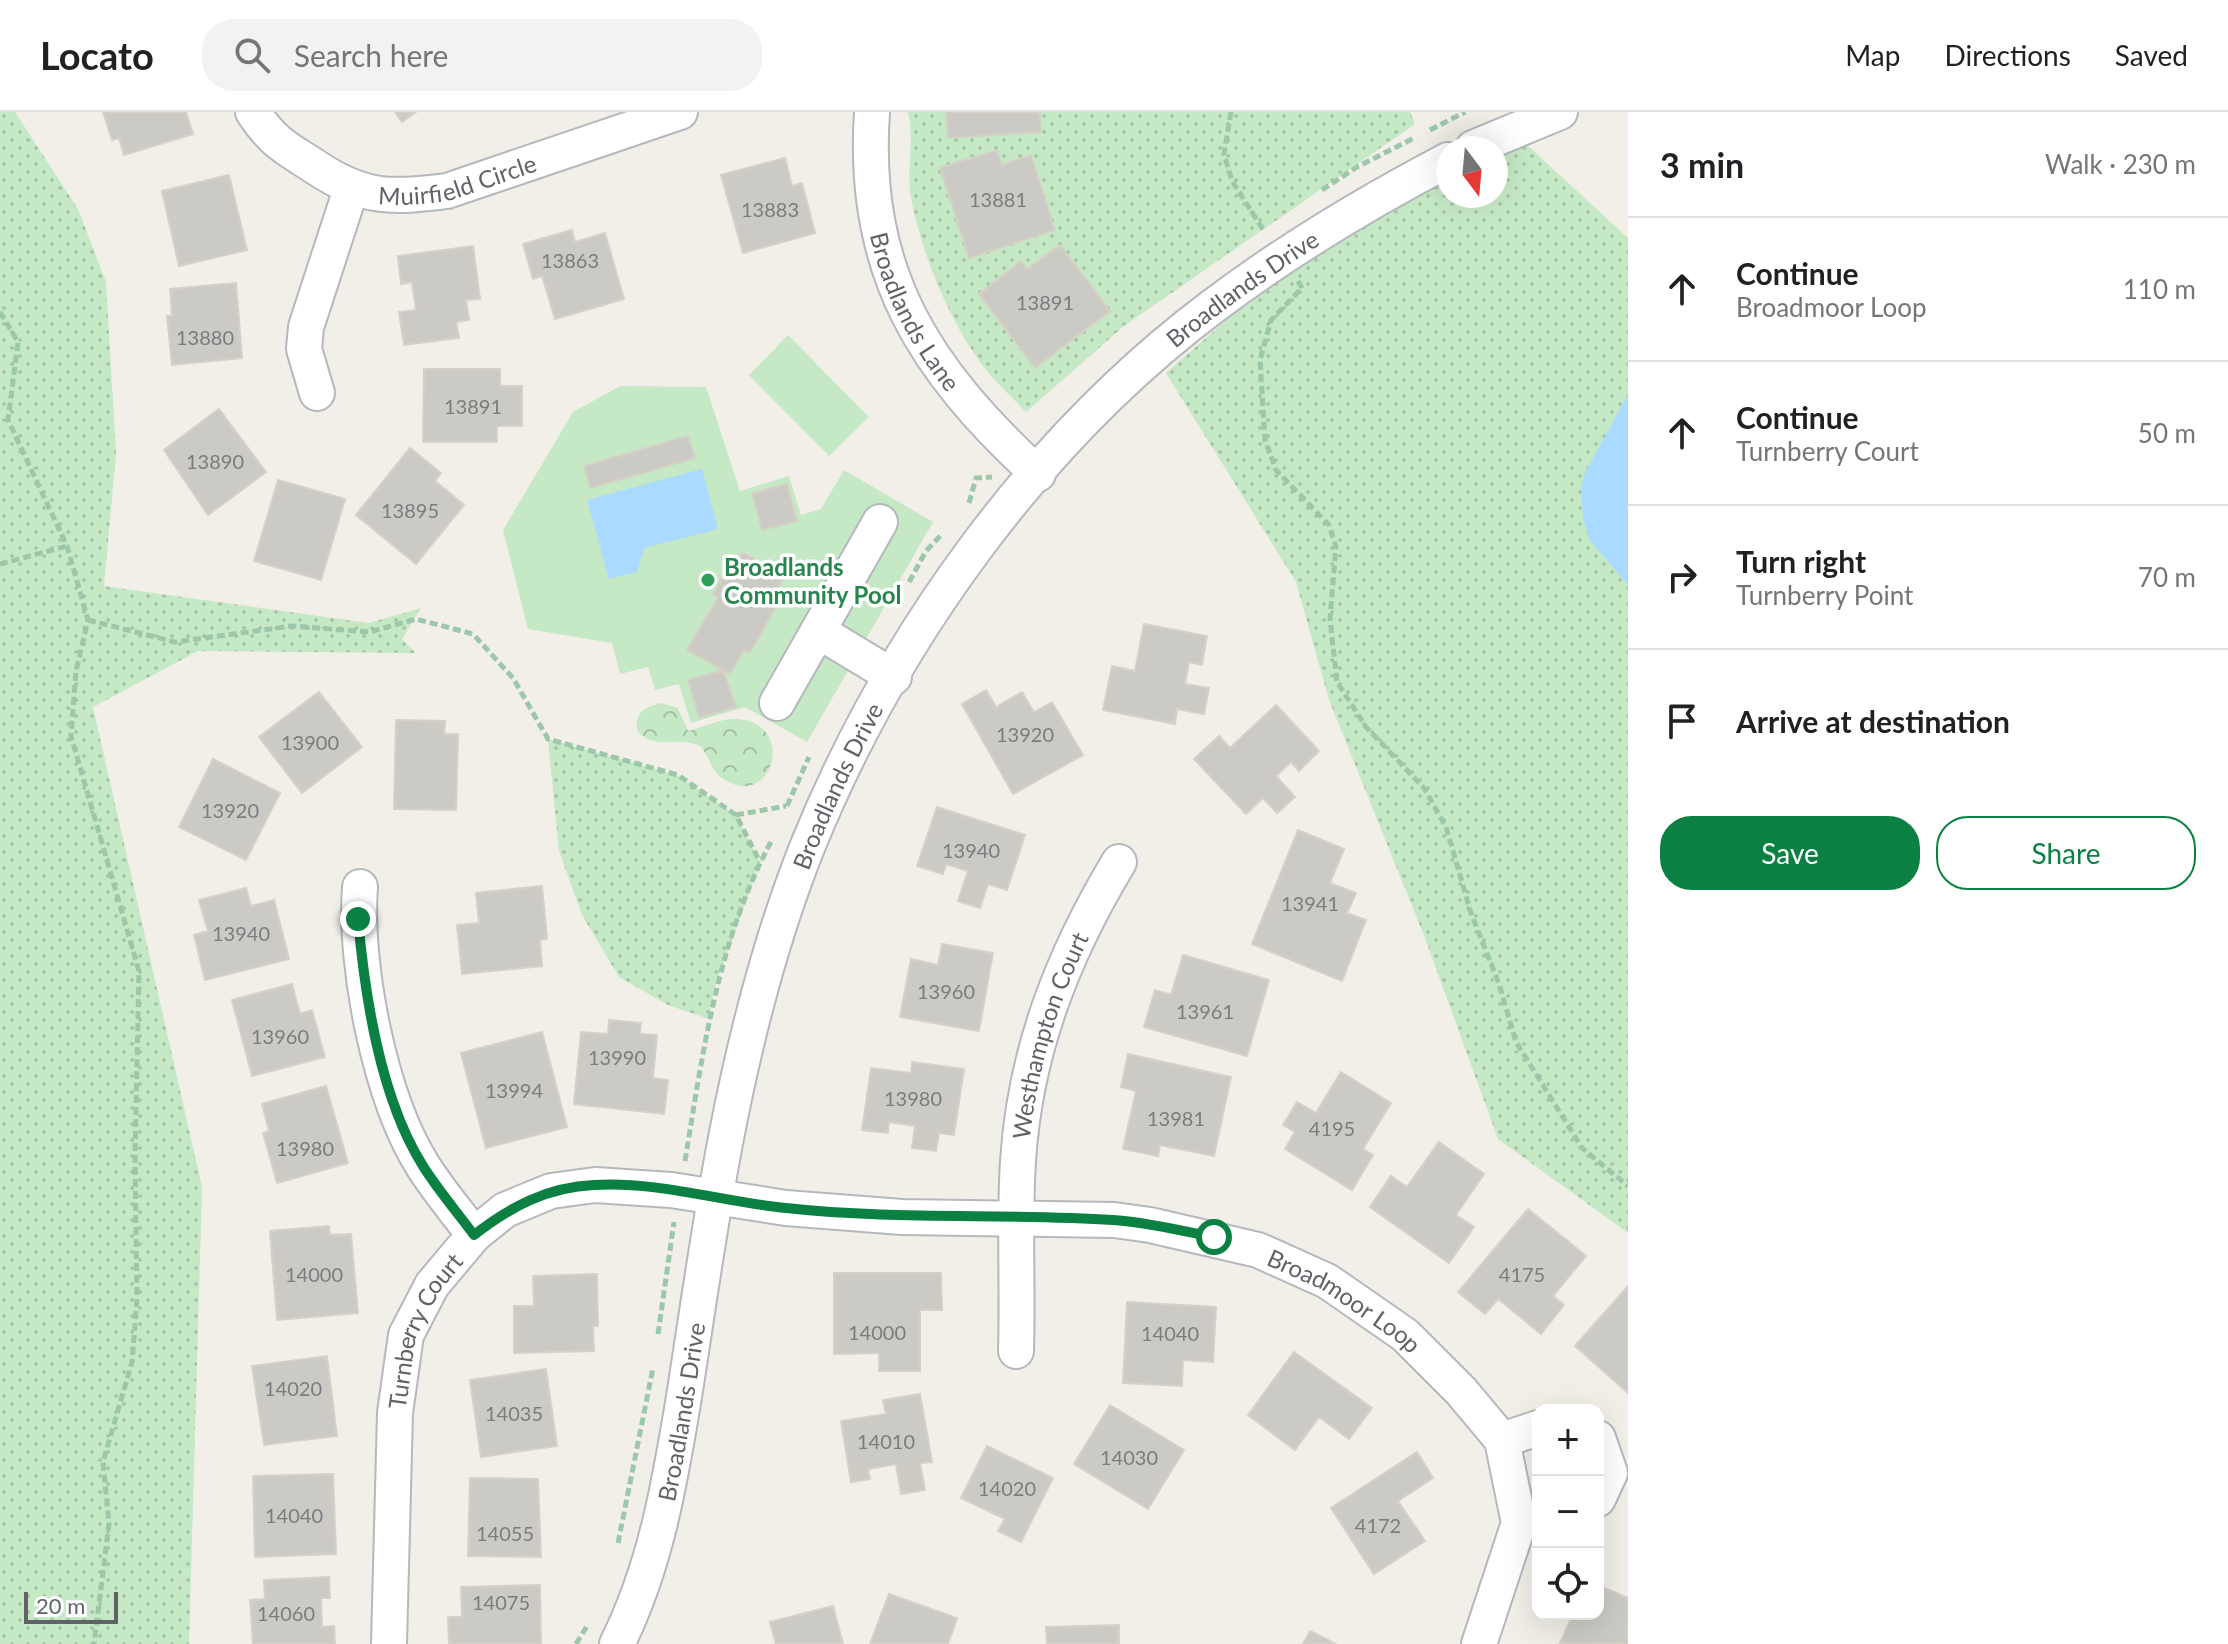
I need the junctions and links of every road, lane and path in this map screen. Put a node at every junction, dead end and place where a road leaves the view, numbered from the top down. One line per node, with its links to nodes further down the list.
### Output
1 (253, 112): 8 (street, Muirfield Circle)
2 (680, 112): 8 (street, Muirfield Circle)
3 (872, 112): 12 (street, Broadlands Lane)
4 (1231, 112): 9 (path)
5 (1560, 112): 6 (street)
6 (1502, 136)
7 (1436, 166): 9 (street, Broadlands Drive)
8 (351, 189): 11 (street)
9 (1283, 258): 12 (street, Broadlands Drive); 25 (path)
10 (0, 312): 14 (path)
11 (317, 393)
12 (1038, 474): 18 (street, Broadlands Drive)
13 (880, 522): 17 (street)
14 (67, 546): 15 (path); 16 (path)
15 (0, 564)
16 (88, 620): 21 (path); 35 (path)
17 (818, 631): 18 (street); 19 (street)
18 (894, 677): 26 (street, Broadlands Drive)
19 (777, 703)
20 (786, 806): 21 (path)
21 (736, 815): 22 (path)
22 (760, 862)
23 (1119, 862): 27 (street, Westhampton Court)
24 (360, 887): 28 (street)
25 (1628, 1186)
26 (717, 1198): 27 (street, Broadmoor Loop); 28 (street, Turnberry Court); 37 (street, Broadlands Drive)
27 (1018, 1218): 29 (street, Westhampton Court); 31 (street, Broadmoor Loop)
28 (474, 1235): 36 (street, Turnberry Court)
29 (1016, 1351)
30 (1532, 1430): 31 (street)
31 (1502, 1440): 34 (street, Broadmoor Loop)
32 (1604, 1456): 33 (street)
33 (1604, 1486)
34 (1528, 1521): 38 (street, Broadmoor Loop)
35 (94, 1644)
36 (389, 1644)
37 (617, 1644)
38 (1479, 1644)

